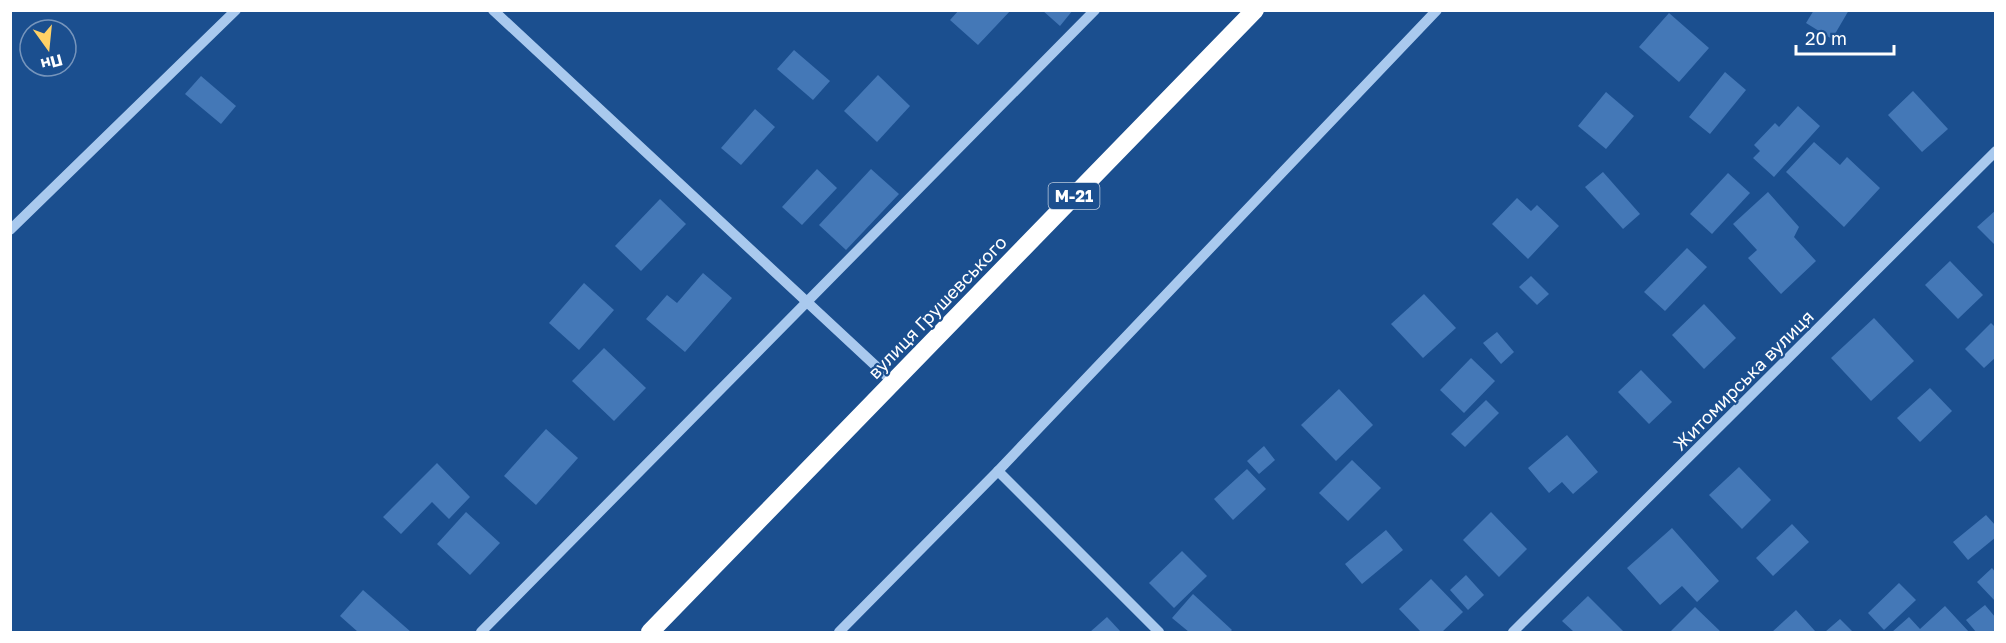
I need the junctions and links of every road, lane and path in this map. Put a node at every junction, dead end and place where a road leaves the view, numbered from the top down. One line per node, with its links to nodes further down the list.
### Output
1 (236, 10): 7 (street)
2 (493, 10): 8 (street)
3 (1095, 10): 8 (street)
4 (1255, 10): 9 (highway, вулиця Грушевського / М-21)
5 (1437, 10): 10 (street)
6 (1995, 151): 15 (street, Житомирська вулиця)
7 (10, 230)
8 (807, 302): 9 (street); 11 (street)
9 (893, 382): 12 (highway, вулиця Грушевського / М-21)
10 (998, 471): 13 (street); 14 (street)
11 (481, 633)
12 (650, 633)
13 (839, 633)
14 (1159, 633)
15 (1513, 633)

